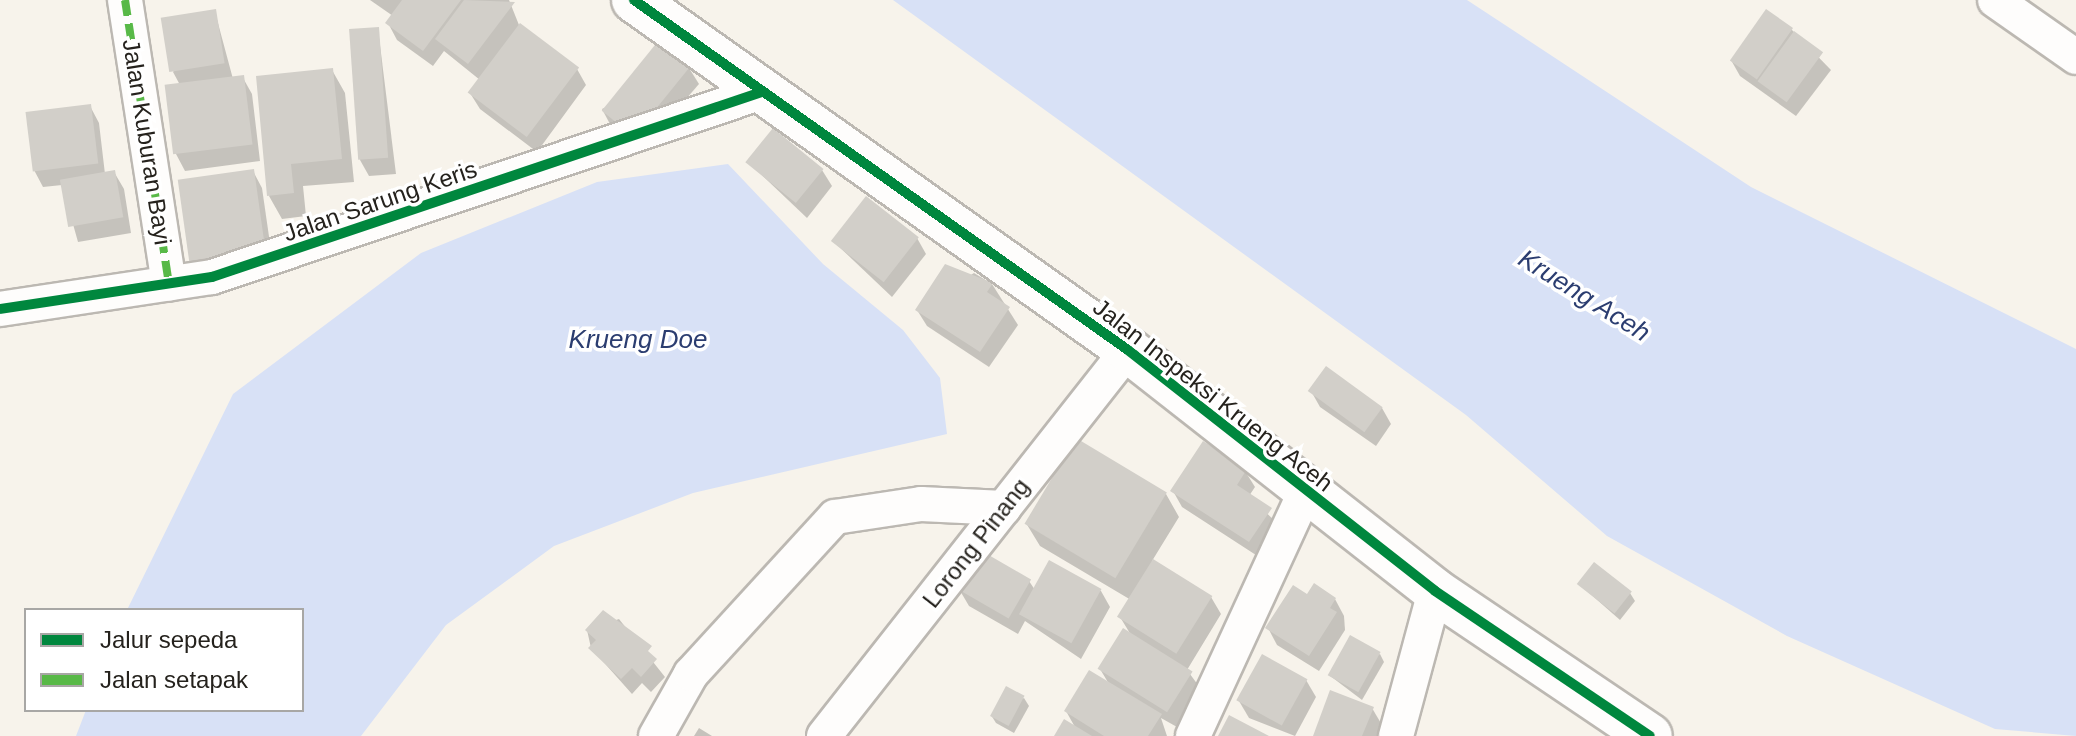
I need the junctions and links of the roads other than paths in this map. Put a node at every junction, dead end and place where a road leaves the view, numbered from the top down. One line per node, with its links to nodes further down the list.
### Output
1 (125, 0): 6 (street, Jalan Kuburan Bayi)
2 (634, 0): 5 (street, Jalan Inspeksi Krueng Aceh)
3 (1995, 0): 4 (street)
4 (2076, 57)
5 (762, 92): 6 (street, Jalan Sarung Keris); 8 (street, Jalan Inspeksi Krueng Aceh)
6 (169, 284): 7 (street, Jalan Sarung Keris)
7 (0, 309)
8 (1128, 350): 9 (street, Jalan Inspeksi Krueng Aceh); 10 (street, Lorong Pinang)
9 (1305, 493): 11 (street, Jalan Inspeksi Krueng Aceh); 14 (street)
10 (1004, 508): 12 (street); 13 (street, Lorong Pinang)
11 (1435, 591): 15 (street); 16 (street, Jalan Inspeksi Krueng Aceh)
12 (656, 736)
13 (824, 736)
14 (1193, 736)
15 (1396, 736)
16 (1650, 736)

